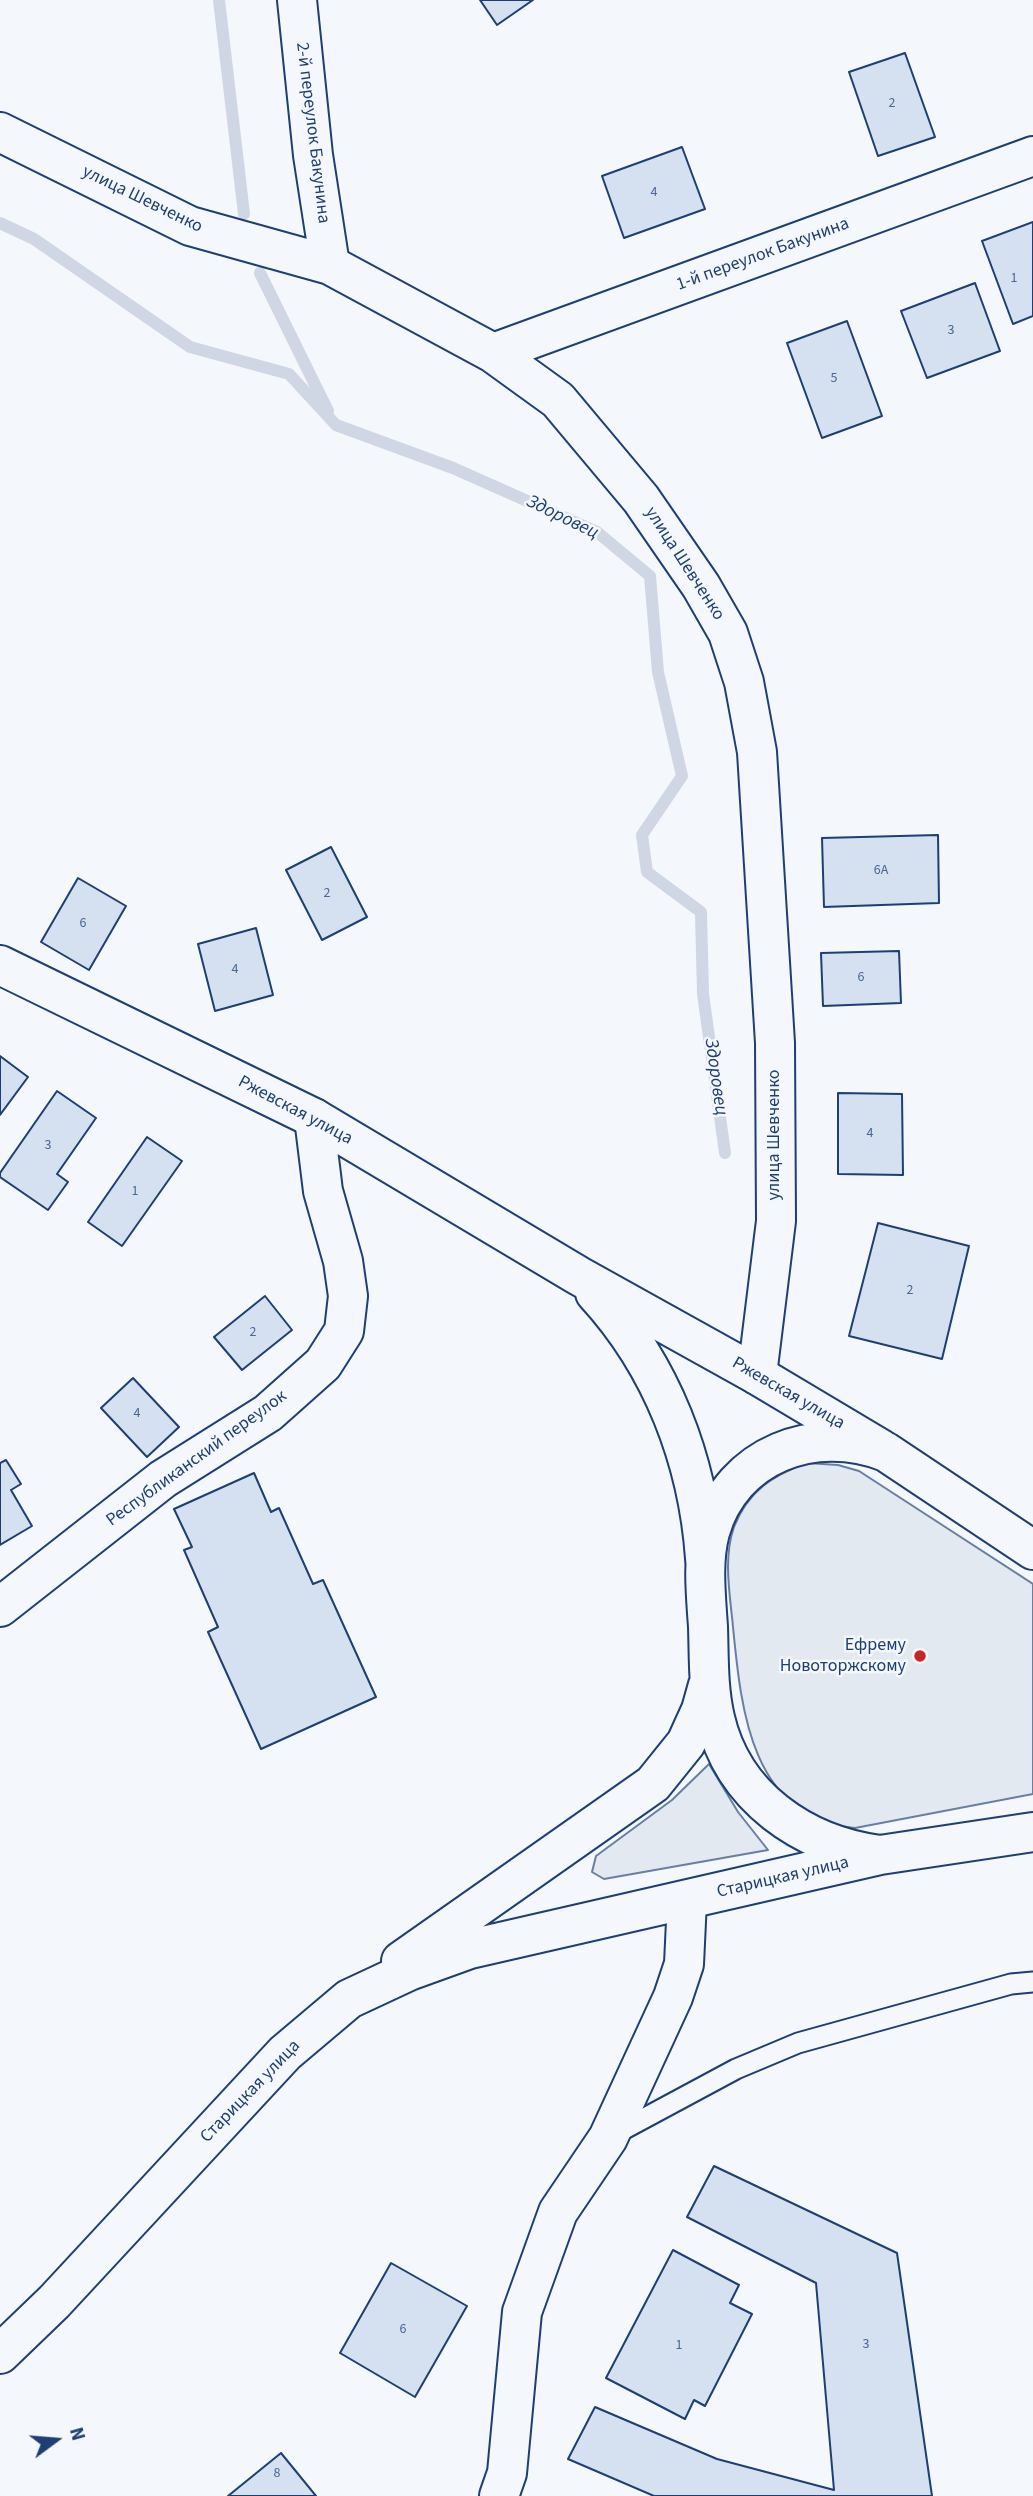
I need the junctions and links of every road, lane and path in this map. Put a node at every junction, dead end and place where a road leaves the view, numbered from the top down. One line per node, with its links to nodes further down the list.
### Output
1 (297, 0): 4 (main road, 2-й переулок Бакунина)
2 (0, 132): 4 (main road, улица Шевченко)
3 (1033, 156): 5 (main road, 1-й переулок Бакунина)
4 (330, 265): 5 (main road, улица Шевченко)
5 (493, 353): 9 (main road, улица Шевченко)
6 (0, 965): 7 (main road, Ржевская улица)
7 (314, 1118): 8 (main road, Ржевская улица); 13 (main road, Республиканский переулок)
8 (579, 1276): 9 (main road, Ржевская улица); 12 (main road, Ржевская улица)
9 (757, 1375): 10 (main road, Ржевская улица)
10 (886, 1452): 11 (main road, Ржевская улица); 12 (main road)
11 (1033, 1550)
12 (706, 1571): 14 (main road)
13 (0, 1607)
14 (709, 1676): 16 (main road); 19 (main road)
15 (1033, 1832): 16 (main road)
16 (880, 1855): 17 (main road, Старицкая улица)
17 (687, 1900): 19 (main road, Старицкая улица); 20 (main road)
18 (1033, 1982): 20 (lane)
19 (349, 1999): 21 (main road, Старицкая улица)
20 (608, 2138): 22 (main road)
21 (0, 2354)
22 (499, 2496)

